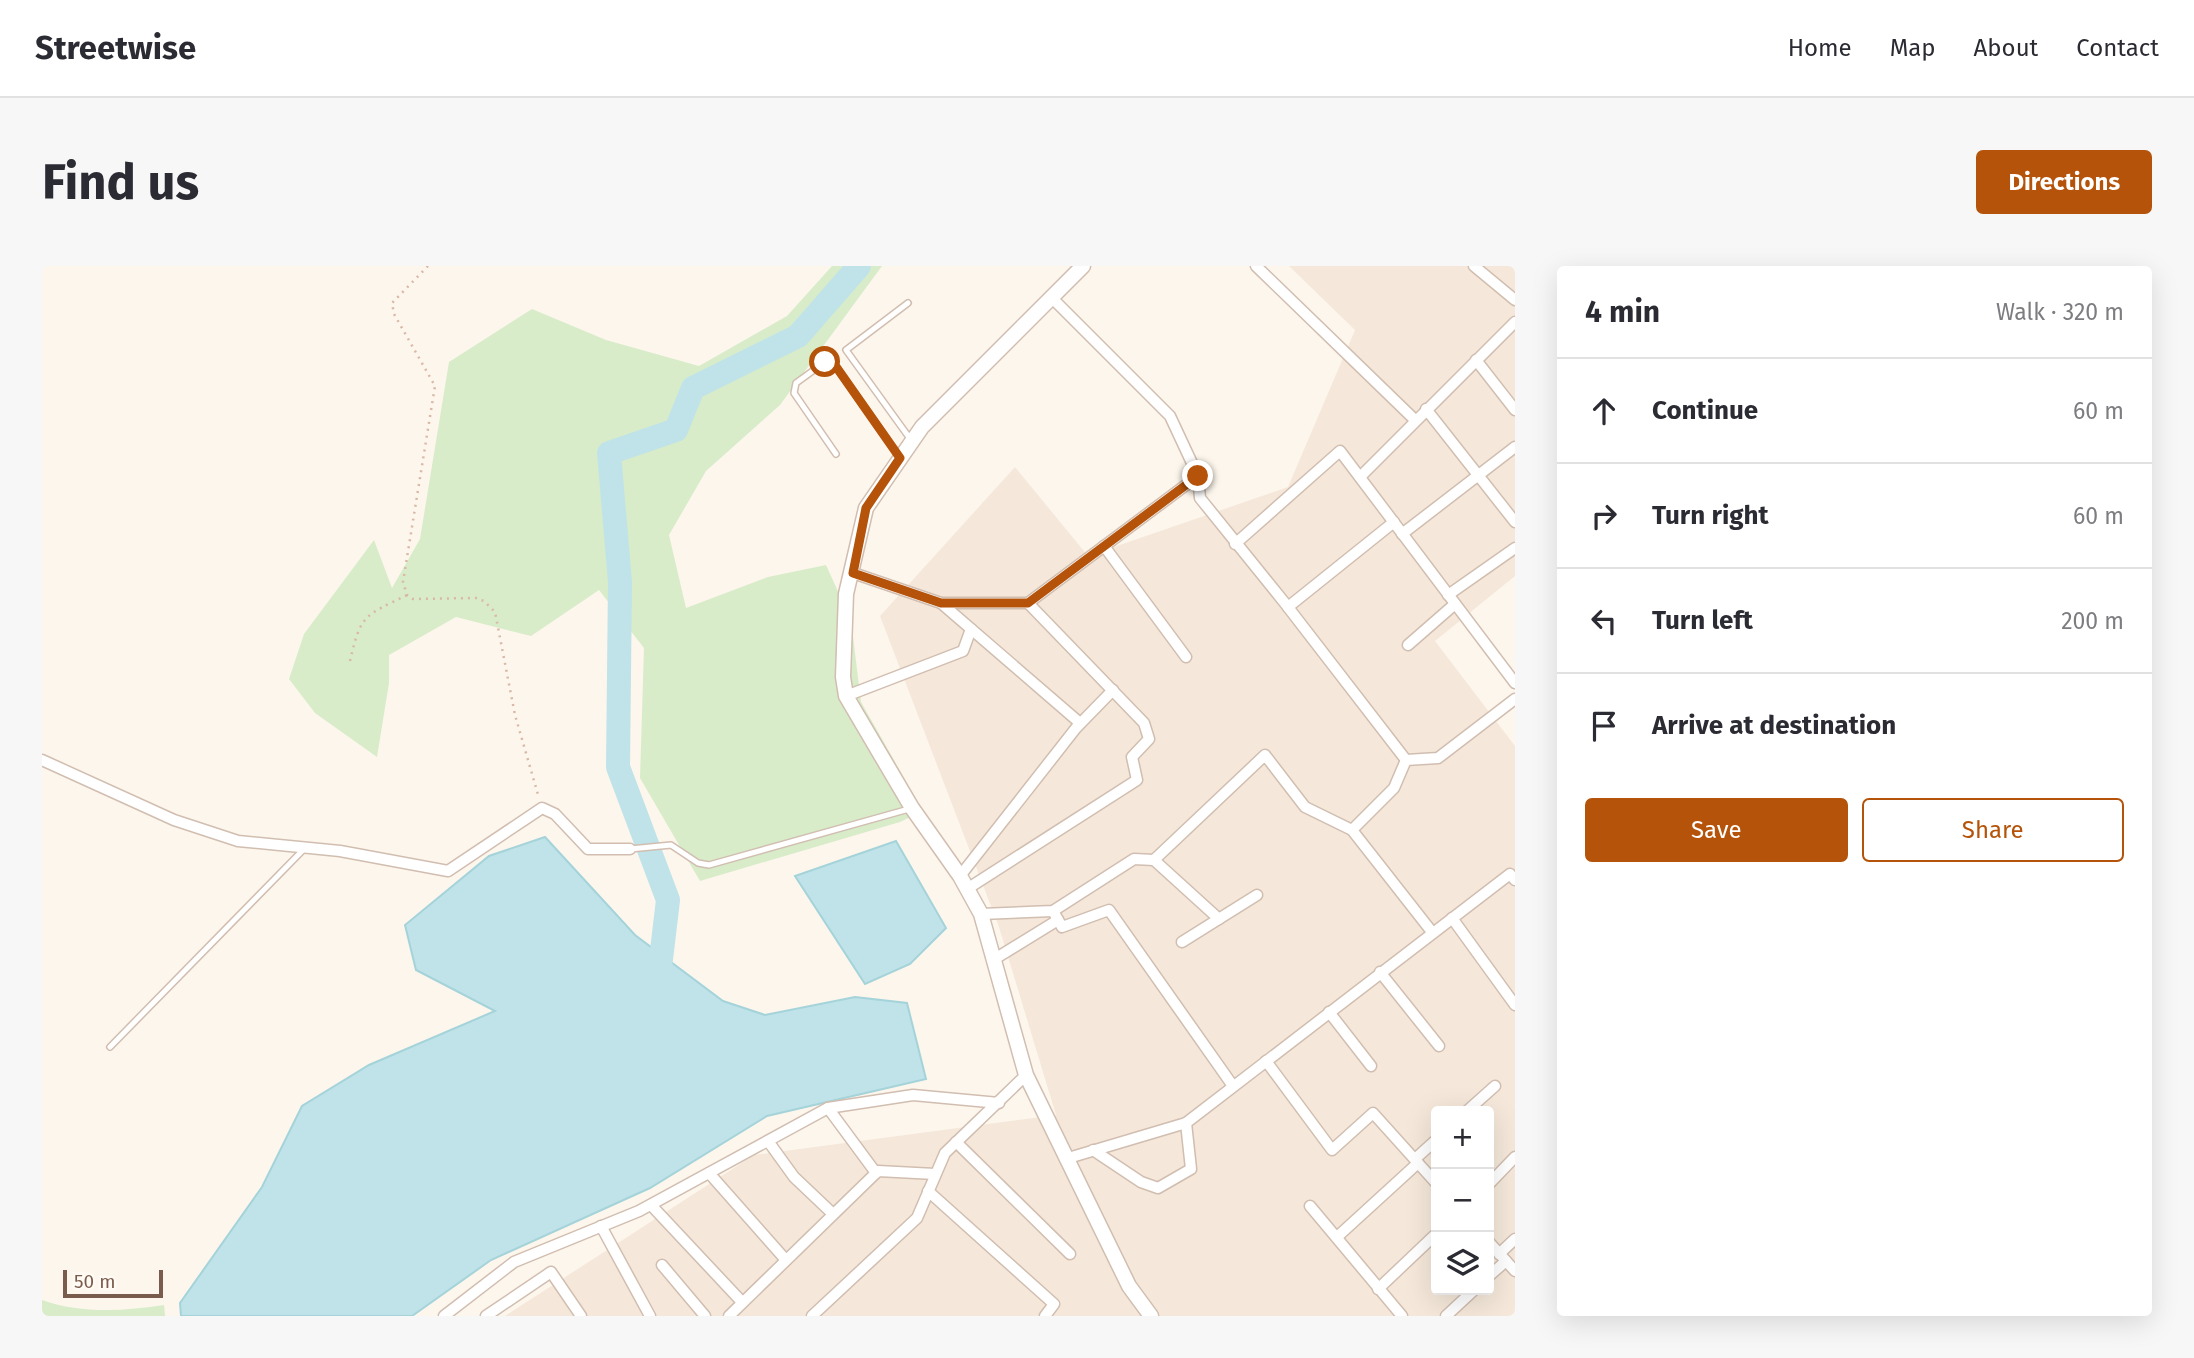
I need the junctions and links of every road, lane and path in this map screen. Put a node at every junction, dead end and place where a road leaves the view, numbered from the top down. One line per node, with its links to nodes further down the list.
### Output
1 (428, 266): 27 (path)
2 (1083, 266): 5 (street)
3 (1256, 266): 12 (street)
4 (1474, 266): 6 (street)
5 (1051, 297): 13 (street); 18 (street)
6 (1515, 300)
7 (908, 303): 13 (lane)
8 (1515, 322): 9 (street)
9 (1476, 360): 10 (street); 11 (street)
10 (1426, 408): 12 (street); 17 (street)
11 (1515, 410)
12 (1415, 420): 19 (street)
13 (912, 442): 16 (street)
14 (1515, 447): 17 (street)
15 (836, 454): 16 (lane)
16 (900, 458): 26 (street)
17 (1479, 475): 21 (street); 22 (street)
18 (1198, 476): 23 (street); 24 (street)
19 (1360, 477): 20 (street); 23 (street)
20 (1394, 522): 22 (street); 31 (street)
21 (1515, 522)
22 (1402, 534): 28 (street)
23 (1235, 544): 31 (street)
24 (1104, 546): 30 (street); 34 (street)
25 (1515, 548): 28 (street)
26 (853, 573): 29 (street); 38 (street)
27 (407, 595): 35 (path); 43 (path)
28 (1451, 599): 33 (street); 36 (street)
29 (941, 603): 30 (street); 32 (street)
30 (1028, 603): 37 (street)
31 (1288, 607): 42 (street)
32 (971, 629): 38 (street); 40 (street)
33 (1408, 646)
34 (1186, 657)
35 (350, 661)
36 (1515, 683)
37 (1113, 690): 40 (street); 50 (street)
38 (846, 696): 44 (street)
39 (1515, 699): 42 (street)
40 (1080, 723): 50 (street)
41 (42, 760): 46 (street)
42 (1406, 761): 45 (street)
43 (542, 808): 46 (street); 47 (street)
44 (912, 808): 47 (lane); 50 (street)
45 (1352, 830): 48 (street); 56 (street)
46 (305, 848): 63 (lane)
47 (630, 849)
48 (1154, 860): 53 (street); 55 (street)
49 (1515, 880): 54 (street)
50 (964, 882): 52 (street)
51 (1257, 895): 55 (street)
52 (981, 914): 53 (street); 58 (street)
53 (1056, 915): 58 (street); 67 (street)
54 (1452, 918): 56 (street); 60 (street)
55 (1219, 919): 57 (street)
56 (1432, 932): 59 (street)
57 (1182, 942)
58 (993, 960): 66 (street)
59 (1380, 972): 61 (street); 62 (street)
60 (1515, 1005)
61 (1329, 1012): 64 (street); 65 (street)
62 (1439, 1046)
63 (110, 1047)
64 (1266, 1061): 67 (street); 79 (street)
65 (1371, 1066)
66 (1026, 1075): 69 (street); 78 (street)
67 (1233, 1086): 72 (street)
68 (1495, 1086): 70 (street)
69 (999, 1103): 71 (street); 74 (street)
70 (1473, 1106)
71 (828, 1108): 73 (street); 81 (street)
72 (1186, 1123): 76 (street); 76 (street)
73 (768, 1141): 80 (street); 88 (street)
74 (956, 1142): 82 (street); 94 (street)
75 (1431, 1146): 79 (street)
76 (1093, 1150): 78 (street)
77 (1515, 1157): 84 (street)
78 (1065, 1158): 111 (street)
79 (1417, 1161): 83 (street); 90 (street)
80 (709, 1173): 86 (street); 96 (street)
81 (876, 1173): 82 (street); 88 (street)
82 (935, 1174): 85 (street)
83 (1431, 1177)
84 (1494, 1179)
85 (928, 1191): 109 (street); 110 (street)
86 (650, 1205): 89 (street); 102 (street)
87 (1310, 1206): 90 (street)
88 (833, 1214): 96 (street)
89 (601, 1226): 103 (street); 106 (street)
90 (1337, 1237): 100 (street)
91 (1431, 1239): 100 (street)
92 (1515, 1239): 95 (street)
93 (1494, 1248): 95 (street)
94 (1070, 1254)
95 (1502, 1257): 98 (street); 99 (street)
96 (785, 1259): 102 (street)
97 (662, 1265): 107 (street)
98 (1494, 1269)
99 (1515, 1271)
100 (1378, 1289): 112 (street)
101 (1469, 1295): 113 (street)
102 (742, 1302): 108 (street)
103 (444, 1316)
104 (486, 1316): 105 (street)
105 (581, 1316)
106 (650, 1316)
107 (705, 1316)
108 (729, 1316)
109 (812, 1316)
110 (1045, 1316)
111 (1151, 1316)
112 (1402, 1316)
113 (1446, 1316)

